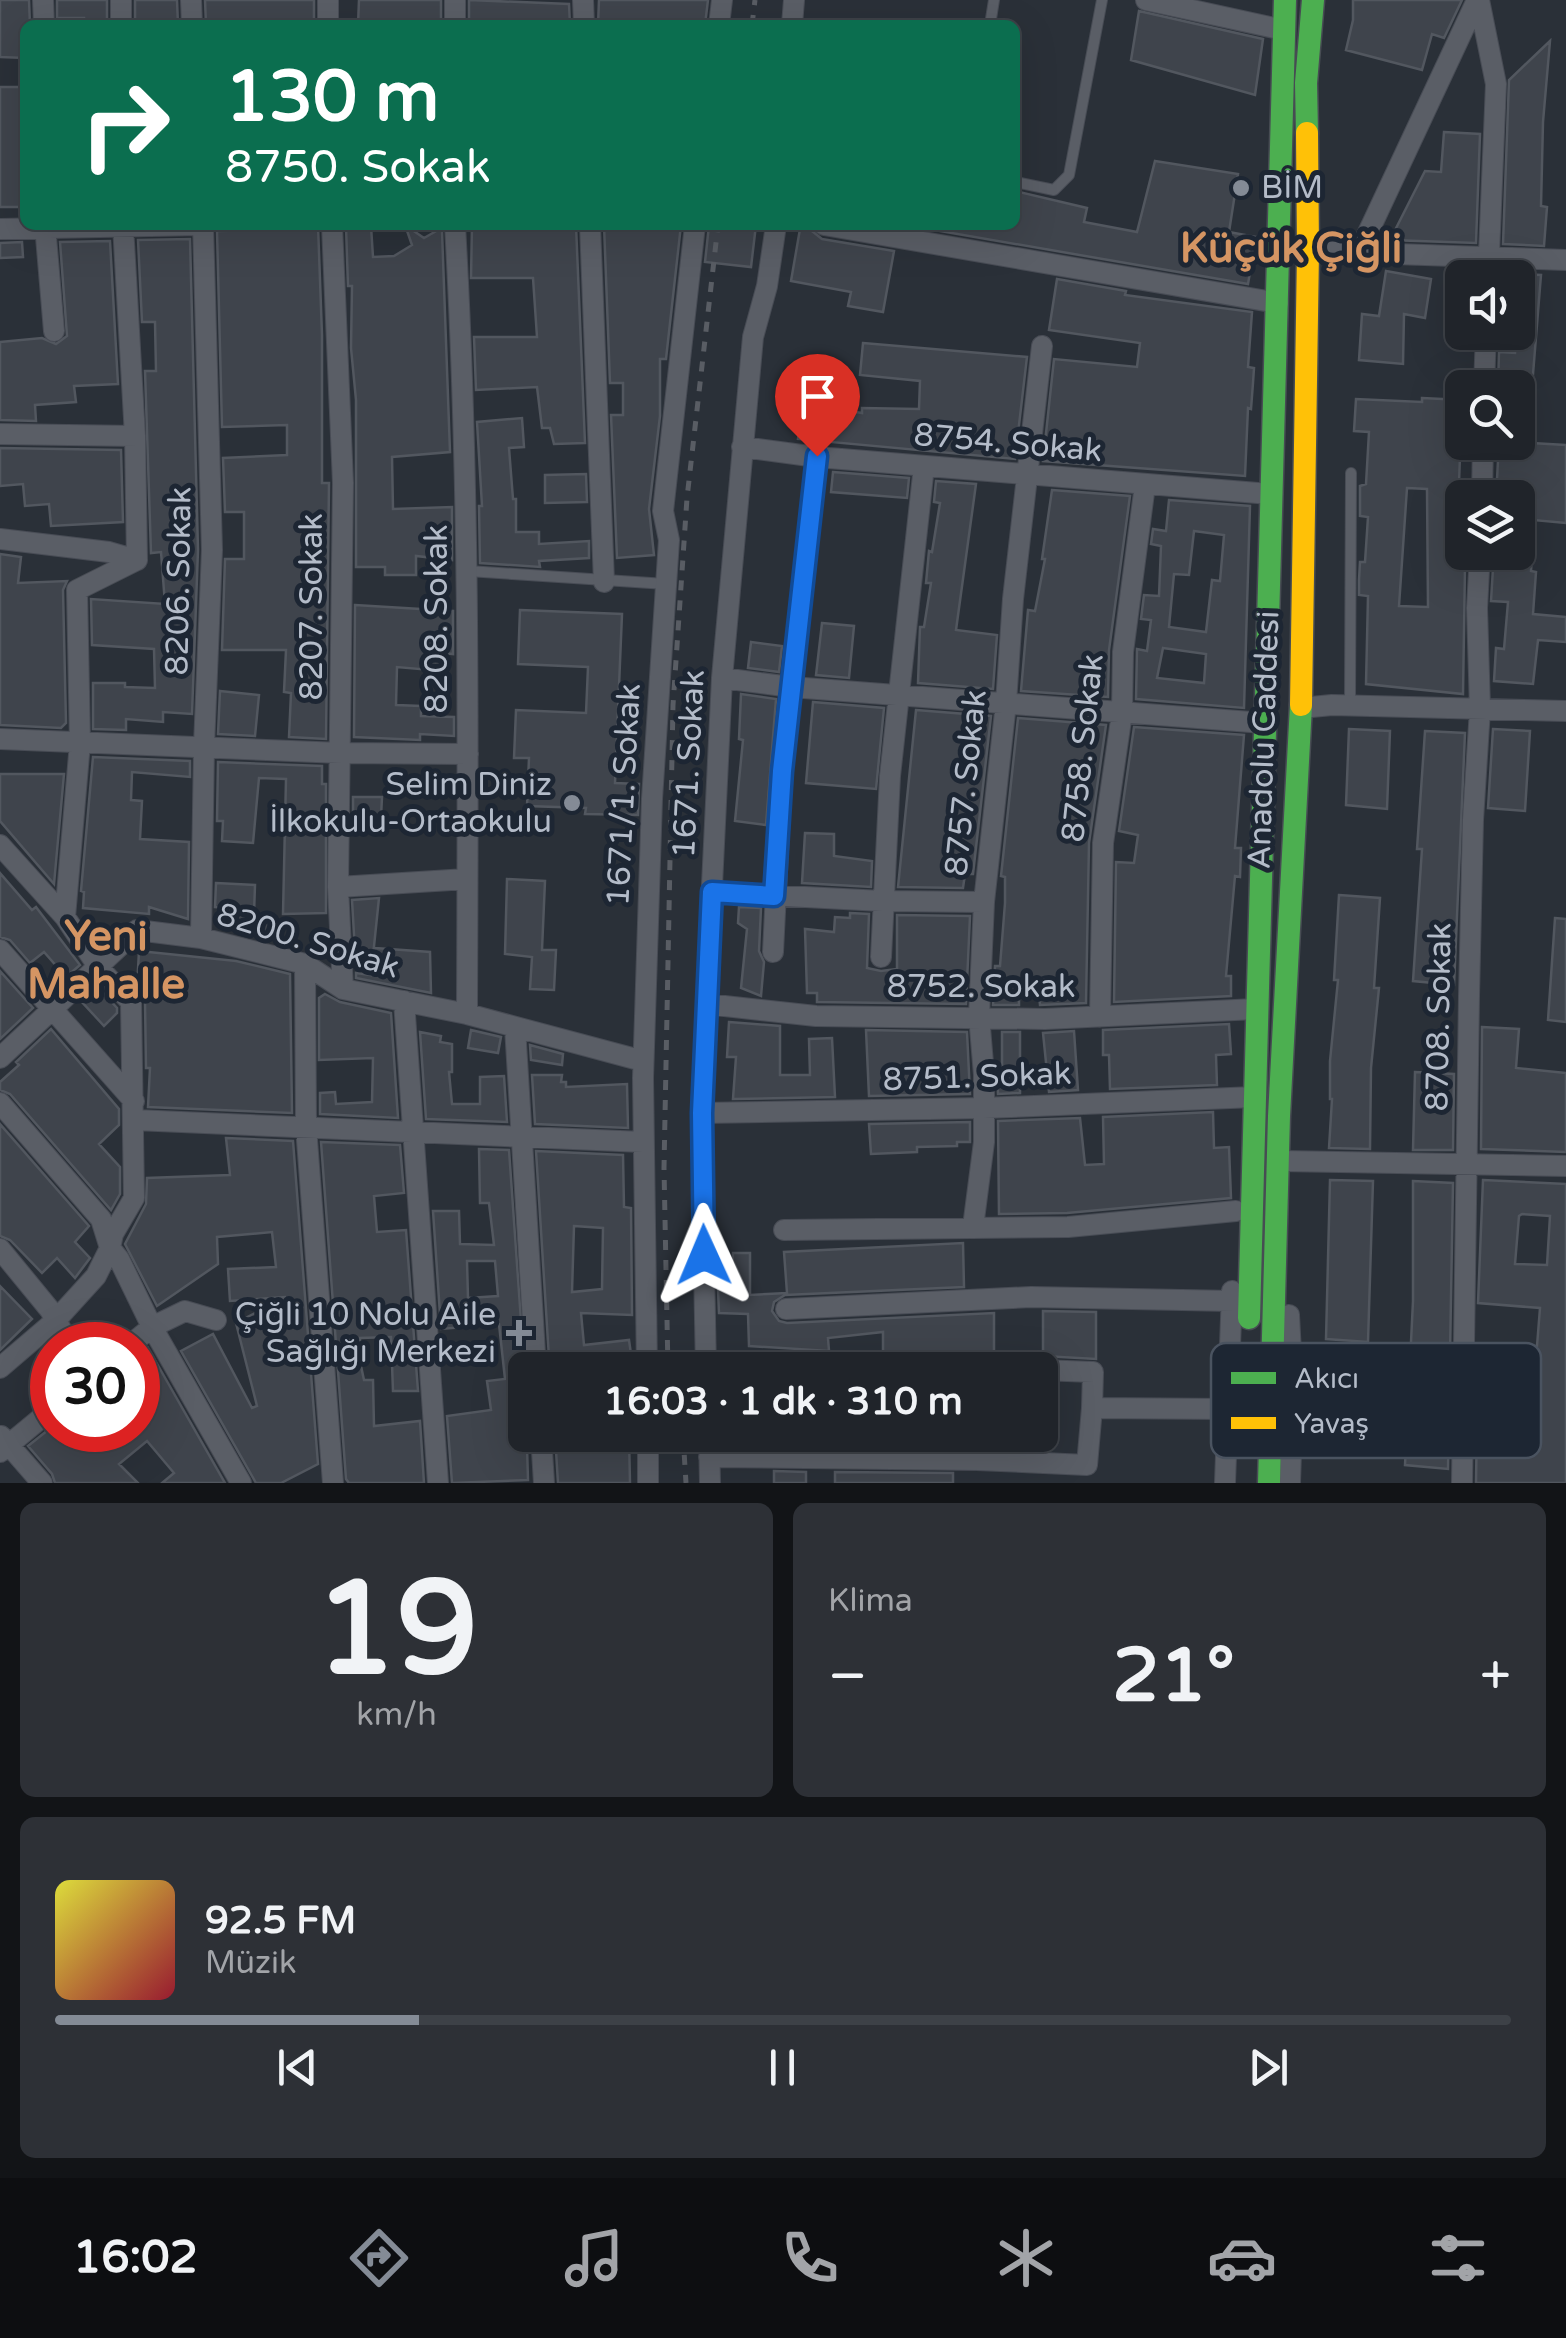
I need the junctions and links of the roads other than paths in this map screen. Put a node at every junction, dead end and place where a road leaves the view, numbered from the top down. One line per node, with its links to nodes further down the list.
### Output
1 (1102, 0): 7 (lane)
2 (1146, 0): 6 (street)
3 (1285, 0): 6 (highway, Anadolu Caddesi)
4 (1314, 0): 17 (highway, Anadolu Caddesi)
5 (1478, 0): 18 (street); 19 (street)
6 (1284, 30): 23 (highway, Anadolu Caddesi)
7 (1020, 183)
8 (46, 230): 24 (street)
9 (123, 230): 27 (street)
10 (202, 230): 53 (street, 8206. Sokak)
11 (332, 230): 54 (street, 8207. Sokak)
12 (455, 230): 38 (street, 8208. Sokak)
13 (590, 230): 39 (street)
14 (694, 230): 40 (street, 1671/1. Sokak)
15 (775, 230): 28 (street, 1671. Sokak)
16 (853, 230): 23 (street)
17 (1308, 250): 18 (street); 46 (highway, Anadolu Caddesi)
18 (1359, 252): 21 (street)
19 (1489, 260)
20 (1566, 260): 22 (street)
21 (1445, 263)
22 (1535, 263)
23 (1278, 304): 34 (highway, Anadolu Caddesi)
24 (54, 331)
25 (1042, 346): 32 (street, 8757. Sokak)
26 (0, 434): 27 (street)
27 (135, 436): 36 (street)
28 (742, 447): 29 (street, 8754. Sokak); 41 (street, 1671. Sokak)
29 (817, 456): 30 (street, 8754. Sokak); 42 (street)
30 (924, 466): 32 (street, 8754. Sokak); 43 (street)
31 (1351, 473): 45 (lane)
32 (1028, 475): 33 (street, 8754. Sokak); 44 (street, 8757. Sokak)
33 (1145, 485): 34 (street, 8754. Sokak); 49 (street, 8758. Sokak)
34 (1270, 494): 50 (highway, Anadolu Caddesi)
35 (0, 539): 36 (street)
36 (136, 560): 52 (street)
37 (1479, 570): 47 (street, 8708. Sokak)
38 (468, 572): 39 (lane); 55 (street, 8208. Sokak)
39 (604, 582): 40 (lane)
40 (666, 584): 80 (street, 1671/1. Sokak)
41 (722, 678): 42 (street); 59 (street, 1671. Sokak)
42 (791, 687): 43 (street); 60 (street)
43 (899, 693): 44 (street); 61 (street)
44 (1006, 703): 49 (street); 62 (street, 8757. Sokak)
45 (1350, 706): 46 (street); 47 (street)
46 (1301, 708): 86 (highway, Anadolu Caddesi)
47 (1480, 709): 48 (street); 92 (street, 8708. Sokak)
48 (1566, 711)
49 (1122, 713): 50 (street); 77 (street, 8758. Sokak)
50 (1264, 723): 74 (highway, Anadolu Caddesi)
51 (0, 739): 52 (street)
52 (80, 743): 53 (street); 63 (street)
53 (204, 746): 54 (street); 64 (street, 8206. Sokak)
54 (341, 753): 55 (street); 58 (street, 8207. Sokak)
55 (468, 754): 57 (street, 8208. Sokak)
56 (0, 845): 63 (street)
57 (468, 879): 58 (street); 75 (street, 8208. Sokak)
58 (338, 886): 70 (street, 8207. Sokak)
59 (712, 892): 60 (street); 72 (street, 1671. Sokak)
60 (774, 896): 61 (street); 66 (street)
61 (882, 901): 62 (street); 67 (street)
62 (984, 902): 76 (street, 8757. Sokak)
63 (65, 918): 69 (street)
64 (200, 938): 68 (street, 8200. Sokak); 69 (street, 8200. Sokak)
65 (0, 950): 73 (street)
66 (773, 952)
67 (881, 956)
68 (305, 964): 70 (street, 8200. Sokak); 87 (street)
69 (99, 968): 73 (street, 8200. Sokak); 84 (street)
70 (343, 989): 71 (street, 8200. Sokak)
71 (404, 1001): 75 (street, 8200. Sokak); 88 (street)
72 (706, 1004): 76 (street, 8752. Sokak); 85 (street, 1671. Sokak)
73 (53, 1009): 79 (street, 8200. Sokak); 84 (street)
74 (1256, 1010): 77 (street, 8752. Sokak); 82 (highway, Anadolu Caddesi)
75 (467, 1014): 78 (street, 8200. Sokak)
76 (979, 1016): 77 (street, 8752. Sokak); 83 (street, 8757. Sokak)
77 (1100, 1018)
78 (515, 1027): 80 (street, 8200. Sokak); 89 (street)
79 (0, 1058)
80 (643, 1061): 90 (street, 1671/1. Sokak)
81 (0, 1102): 98 (street)
82 (1254, 1106): 83 (street, 8751. Sokak); 94 (street); 107 (highway, Anadolu Caddesi)
83 (984, 1108): 85 (street, 8751. Sokak); 95 (street, 8757. Sokak)
84 (134, 1110): 87 (street); 98 (street)
85 (702, 1113): 113 (street, 1671. Sokak)
86 (1279, 1116): 91 (street); 108 (highway, Anadolu Caddesi)
87 (306, 1127): 88 (street); 134 (street)
88 (413, 1132): 89 (street); 135 (street)
89 (520, 1136): 90 (street); 111 (street)
90 (644, 1142): 112 (street, 1671/1. Sokak)
91 (1281, 1161): 92 (street); 109 (street)
92 (1466, 1162): 93 (street); 110 (street, 8708. Sokak)
93 (1566, 1166)
94 (1236, 1211): 95 (street); 99 (street)
95 (973, 1227): 96 (street)
96 (784, 1230)
97 (0, 1248): 101 (street)
98 (110, 1248): 101 (street); 103 (street)
99 (1232, 1301): 100 (street); 106 (street)
100 (786, 1309)
101 (56, 1320): 114 (street)
102 (216, 1320): 104 (street)
103 (150, 1322)
104 (160, 1323)
105 (160, 1341): 133 (street)
106 (1230, 1343)
107 (1249, 1343)
108 (1273, 1343)
109 (1290, 1343)
110 (1464, 1343)
111 (535, 1352)
112 (646, 1352)
113 (706, 1352)
114 (0, 1368)
115 (1058, 1371): 116 (street)
116 (1092, 1408): 117 (street); 131 (street)
117 (1211, 1409)
118 (30, 1425): 119 (street)
119 (3, 1444): 132 (street)
120 (541, 1452): 136 (street)
121 (648, 1452): 137 (street)
122 (709, 1452): 124 (street)
123 (908, 1452): 130 (street)
124 (709, 1457): 130 (street); 138 (street)
125 (1226, 1458): 140 (street)
126 (1247, 1458): 141 (highway, Anadolu Caddesi)
127 (1270, 1458): 142 (highway, Anadolu Caddesi)
128 (1291, 1458): 143 (street)
129 (1462, 1458): 144 (street, 8708. Sokak)
130 (908, 1459): 131 (street)
131 (1007, 1462): 139 (street)
132 (42, 1483)
133 (241, 1483)
134 (333, 1483)
135 (438, 1483)
136 (544, 1483)
137 (648, 1483)
138 (710, 1483)
139 (1012, 1483)
140 (1225, 1483)
141 (1246, 1483)
142 (1269, 1483)
143 (1290, 1483)
144 (1462, 1483)

